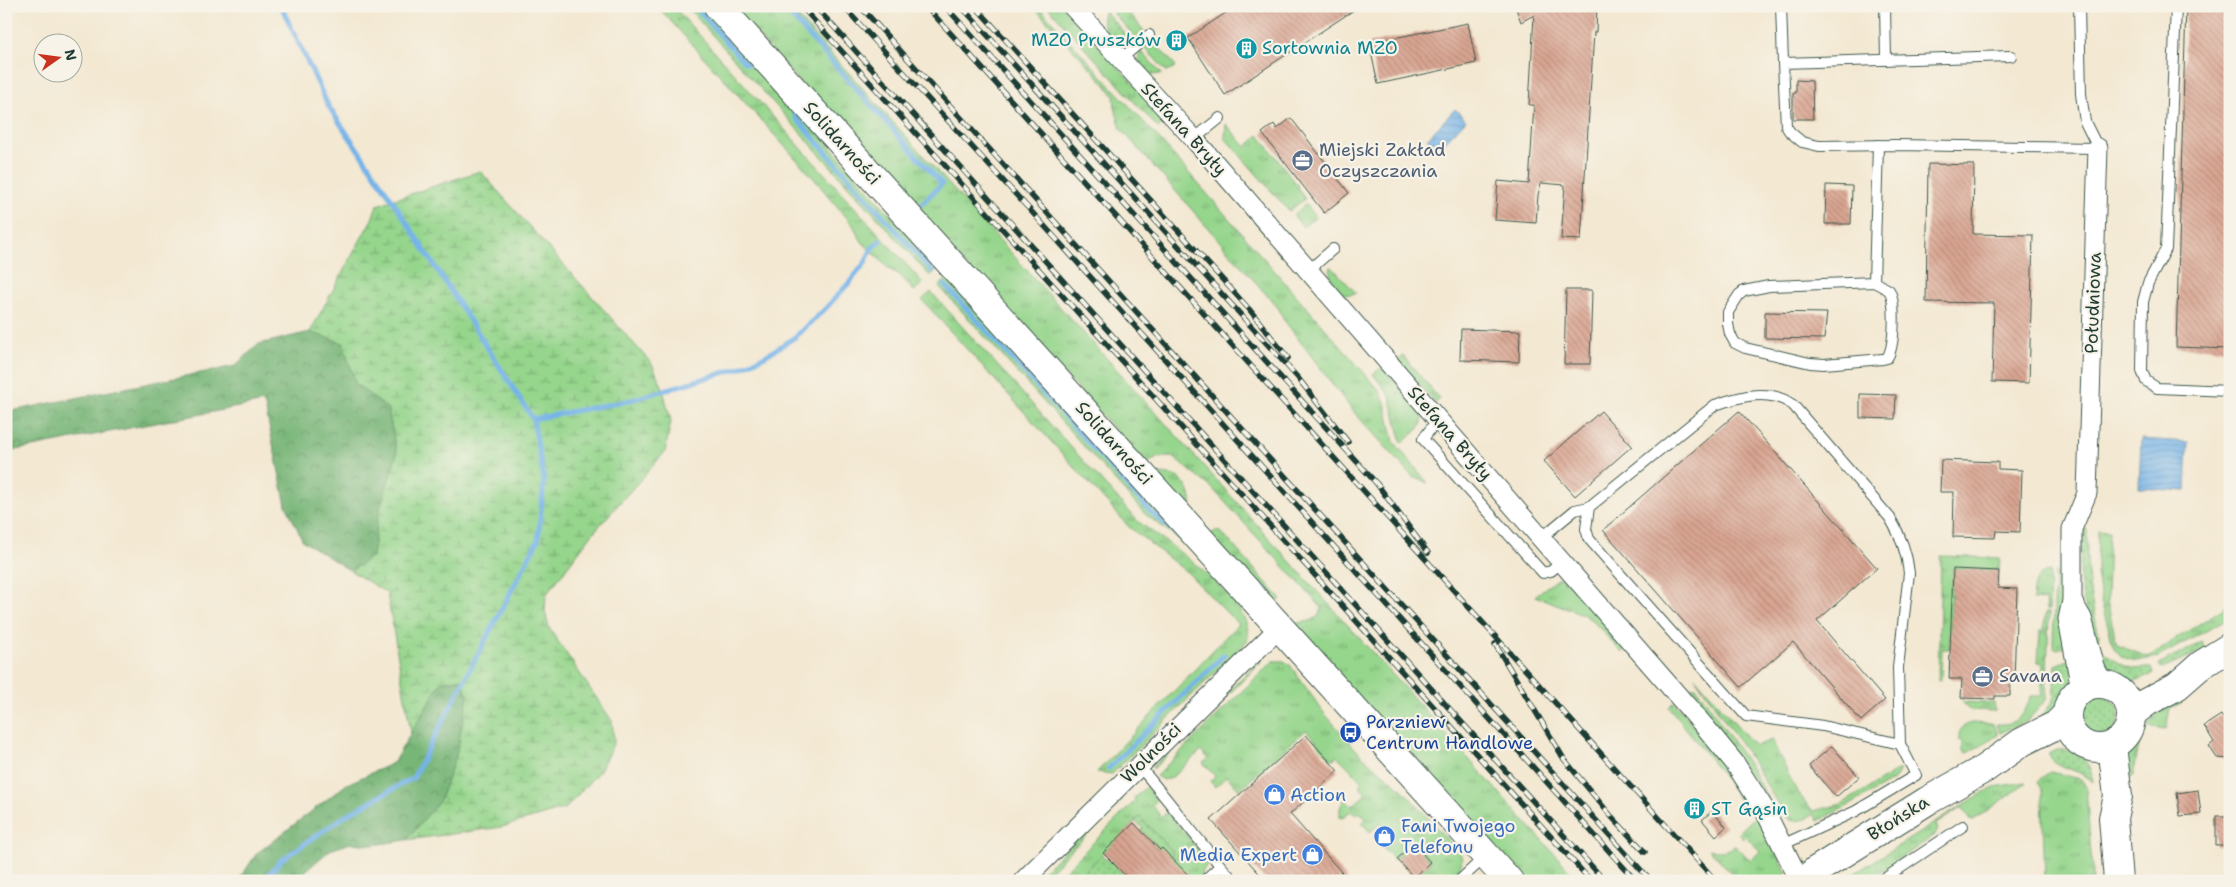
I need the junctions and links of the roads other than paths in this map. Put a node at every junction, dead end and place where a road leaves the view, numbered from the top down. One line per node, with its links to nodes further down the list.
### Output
1 (718, 6): 24 (street, Solidarności)
2 (1072, 6): 9 (street, Stefana Bryły)
3 (1781, 6): 11 (lane)
4 (1885, 6): 10 (lane)
5 (2079, 6): 15 (lane, Południowa)
6 (2176, 6): 19 (lane)
7 (1149, 35): 9 (lane)
8 (2011, 56): 10 (lane)
9 (1121, 59): 13 (street, Stefana Bryły)
10 (1886, 60): 11 (lane)
11 (1783, 64): 14 (lane)
12 (1220, 118): 13 (lane)
13 (1194, 140): 17 (street, Stefana Bryły)
14 (1878, 145): 15 (lane); 18 (lane)
15 (2098, 148): 27 (street, Południowa)
16 (1333, 249): 17 (lane)
17 (1309, 270): 20 (street, Stefana Bryły)
18 (1874, 282): 18 (lane)
19 (2230, 391)
20 (1438, 420): 22 (street, Stefana Bryły); 23 (lane)
21 (1589, 507): 22 (lane); 30 (lane); 30 (lane)
22 (1541, 538): 23 (street, Stefana Bryły)
23 (1562, 562): 33 (street, Stefana Bryły)
24 (1280, 627): 31 (street, Wolności); 34 (street, Solidarności)
25 (2230, 647): 26 (street)
26 (2201, 665): 27 (street); 28 (street)
27 (2101, 688): 28 (street); 29 (street)
28 (2131, 714): 29 (street)
29 (2087, 737): 36 (street, Błońska); 43 (street)
30 (1900, 744): 33 (lane)
31 (1139, 766): 35 (lane); 38 (street, Wolności)
32 (1963, 826): 42 (lane)
33 (1782, 845): 36 (street, Stefana Bryły)
34 (1487, 856): 40 (lane); 41 (street, Solidarności)
35 (1220, 866): 37 (lane); 39 (lane)
36 (1808, 876)
37 (1207, 878)
38 (1023, 881)
39 (1234, 881)
40 (1459, 881)
41 (1509, 881)
42 (1880, 881)
43 (2118, 881)

